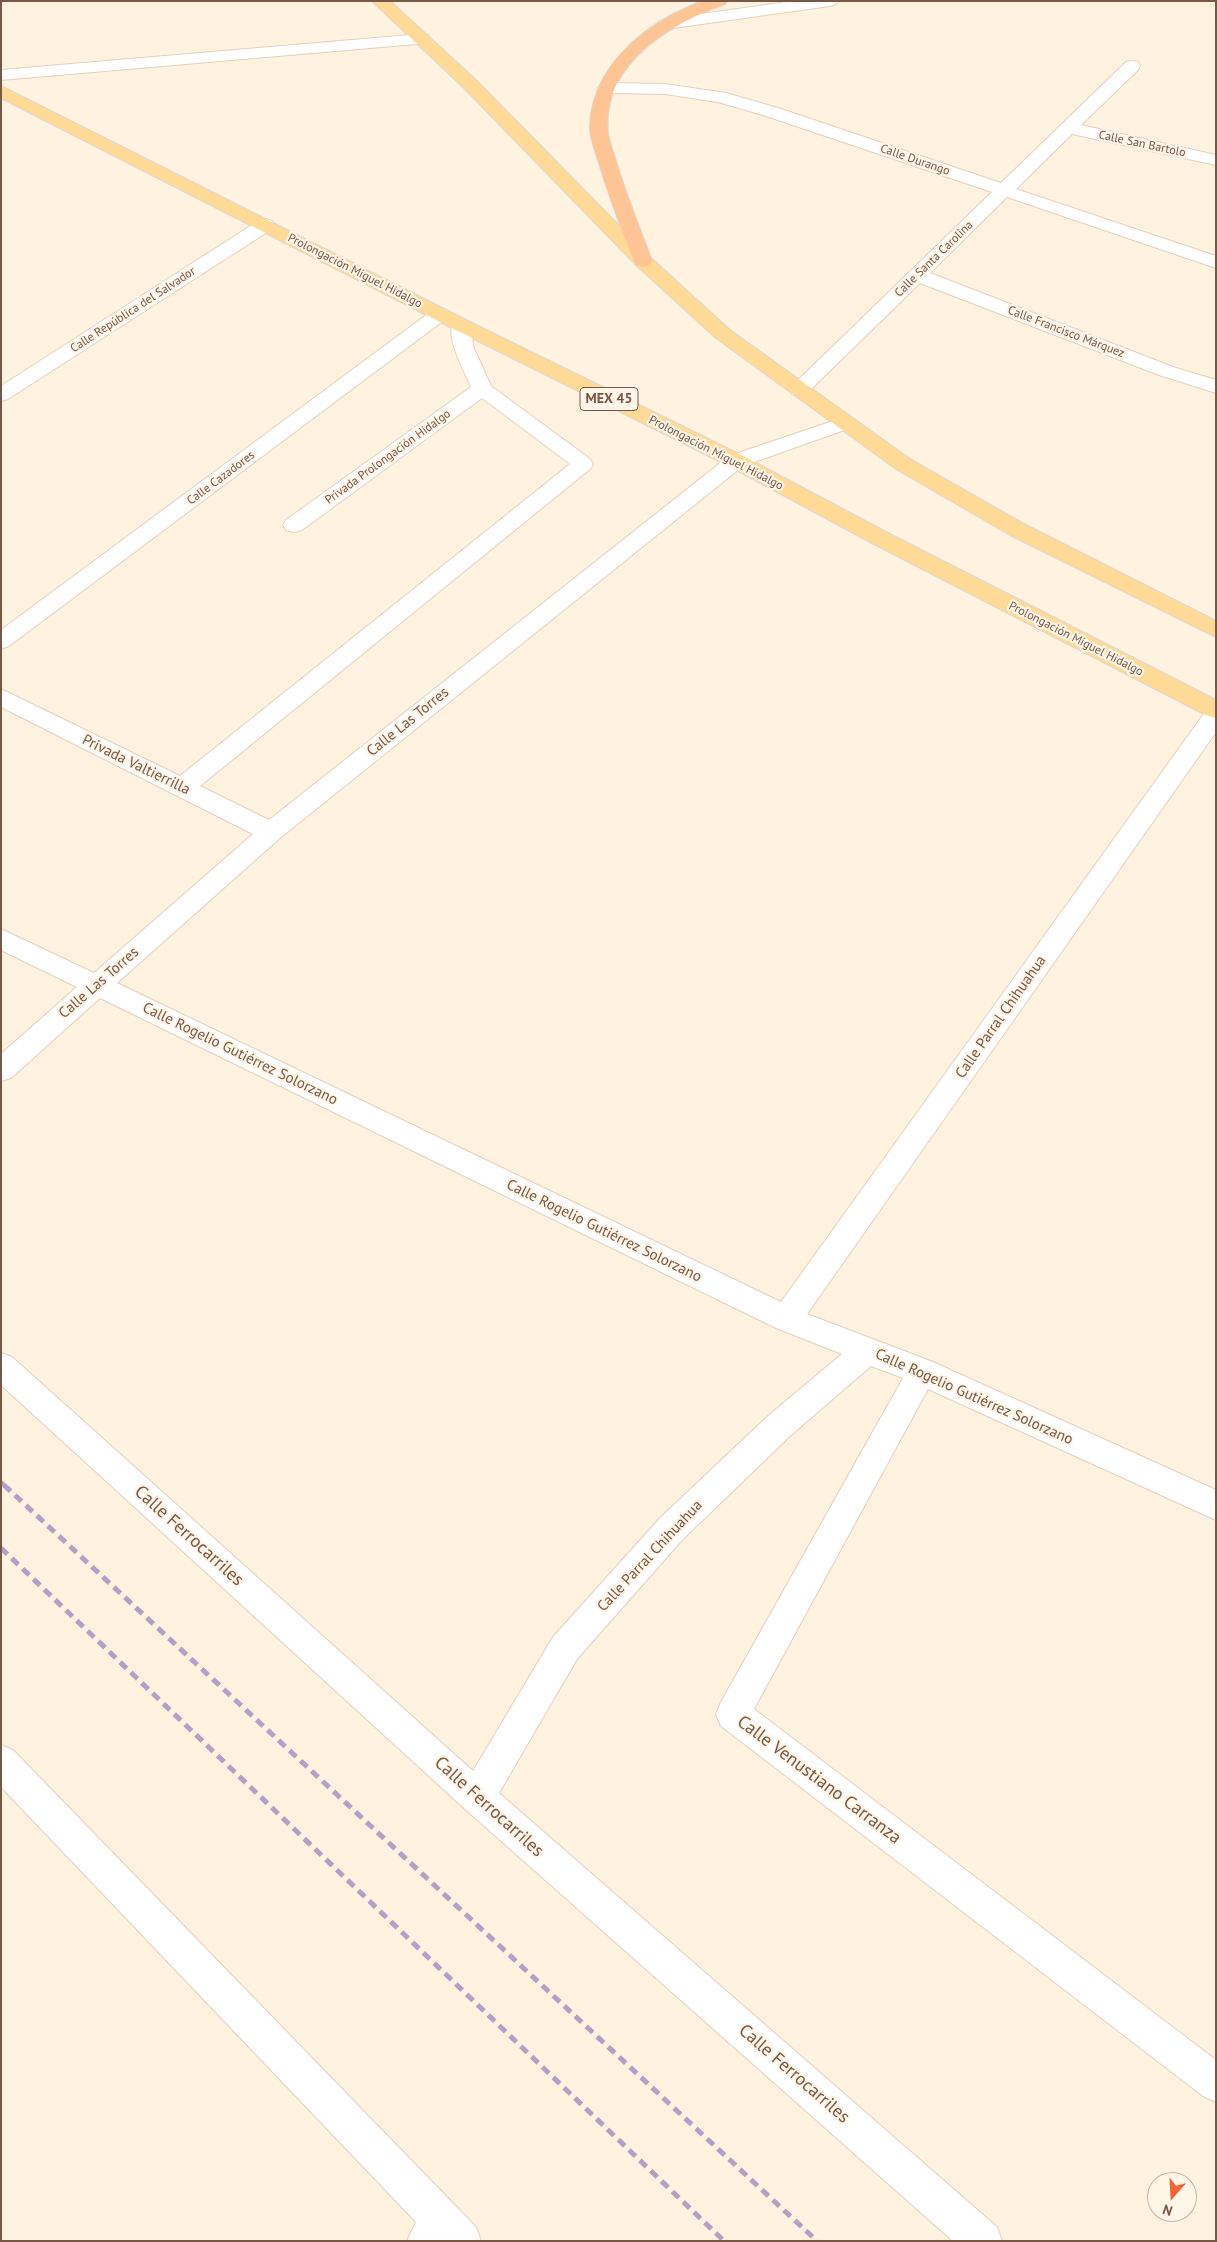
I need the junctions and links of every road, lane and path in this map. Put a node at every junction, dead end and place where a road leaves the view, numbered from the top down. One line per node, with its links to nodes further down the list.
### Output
1 (380, 1): 5 (main road)
2 (719, 1): 4 (highway)
3 (830, 1): 4 (street)
4 (666, 24): 8 (highway)
5 (422, 39): 7 (street); 14 (main road)
6 (1132, 66): 10 (street, Calle Santa Carolina)
7 (1, 75)
8 (607, 88): 12 (street, Calle Durango); 14 (highway)
9 (1, 91): 13 (main road, Prolongación Miguel Hidalgo / MEX 45)
10 (1069, 128): 11 (street, Calle San Bartolo); 12 (street, Calle Santa Carolina)
11 (1216, 160)
12 (1004, 191): 15 (street, Calle Durango); 16 (street, Calle Santa Carolina)
13 (265, 225): 17 (main road, Prolongación Miguel Hidalgo / MEX 45); 22 (street, Calle República del Salvador)
14 (643, 261): 21 (main road)
15 (1216, 262)
16 (917, 275): 19 (street, Calle Francisco Márquez); 21 (street, Calle Santa Carolina)
17 (440, 314): 18 (main road, Prolongación Miguel Hidalgo / MEX 45); 27 (street, Calle Cazadores)
18 (461, 325): 20 (street); 24 (main road, Prolongación Miguel Hidalgo / MEX 45)
19 (1216, 387)
20 (482, 389): 25 (street, Privada Prolongación Hidalgo); 31 (street)
21 (799, 390): 23 (main road)
22 (1, 395)
23 (846, 423): 24 (street, Calle Las Torres); 26 (main road)
24 (736, 461): 29 (main road, Prolongación Miguel Hidalgo / MEX 45); 32 (street, Calle Las Torres)
25 (294, 525)
26 (1216, 630)
27 (1, 641)
28 (1, 697): 31 (street, Privada Valtierrilla)
29 (1216, 710)
30 (1216, 714): 36 (street, Calle Parral Chihuahua)
31 (182, 787): 32 (street, Privada Valtierrilla)
32 (271, 832): 34 (street, Calle Las Torres)
33 (1, 939): 34 (street, Calle Rogelio Gutiérrez Solorzano)
34 (97, 985): 35 (street, Calle Las Torres); 36 (street, Calle Rogelio Gutiérrez Solorzano)
35 (1, 1070)
36 (786, 1319): 37 (street, Calle Rogelio Gutiérrez Solorzano)
37 (867, 1351): 39 (street, Calle Rogelio Gutiérrez Solorzano); 42 (street, Calle Parral Chihuahua)
38 (1, 1366): 42 (street, Calle Ferrocarriles)
39 (922, 1372): 40 (street, Calle Rogelio Gutiérrez Solorzano); 43 (street, Calle Venustiano Carranza)
40 (1216, 1505)
41 (1, 1762): 44 (street)
42 (477, 1796): 45 (street, Calle Ferrocarriles)
43 (1216, 2083)
44 (443, 2234)
45 (983, 2241)

